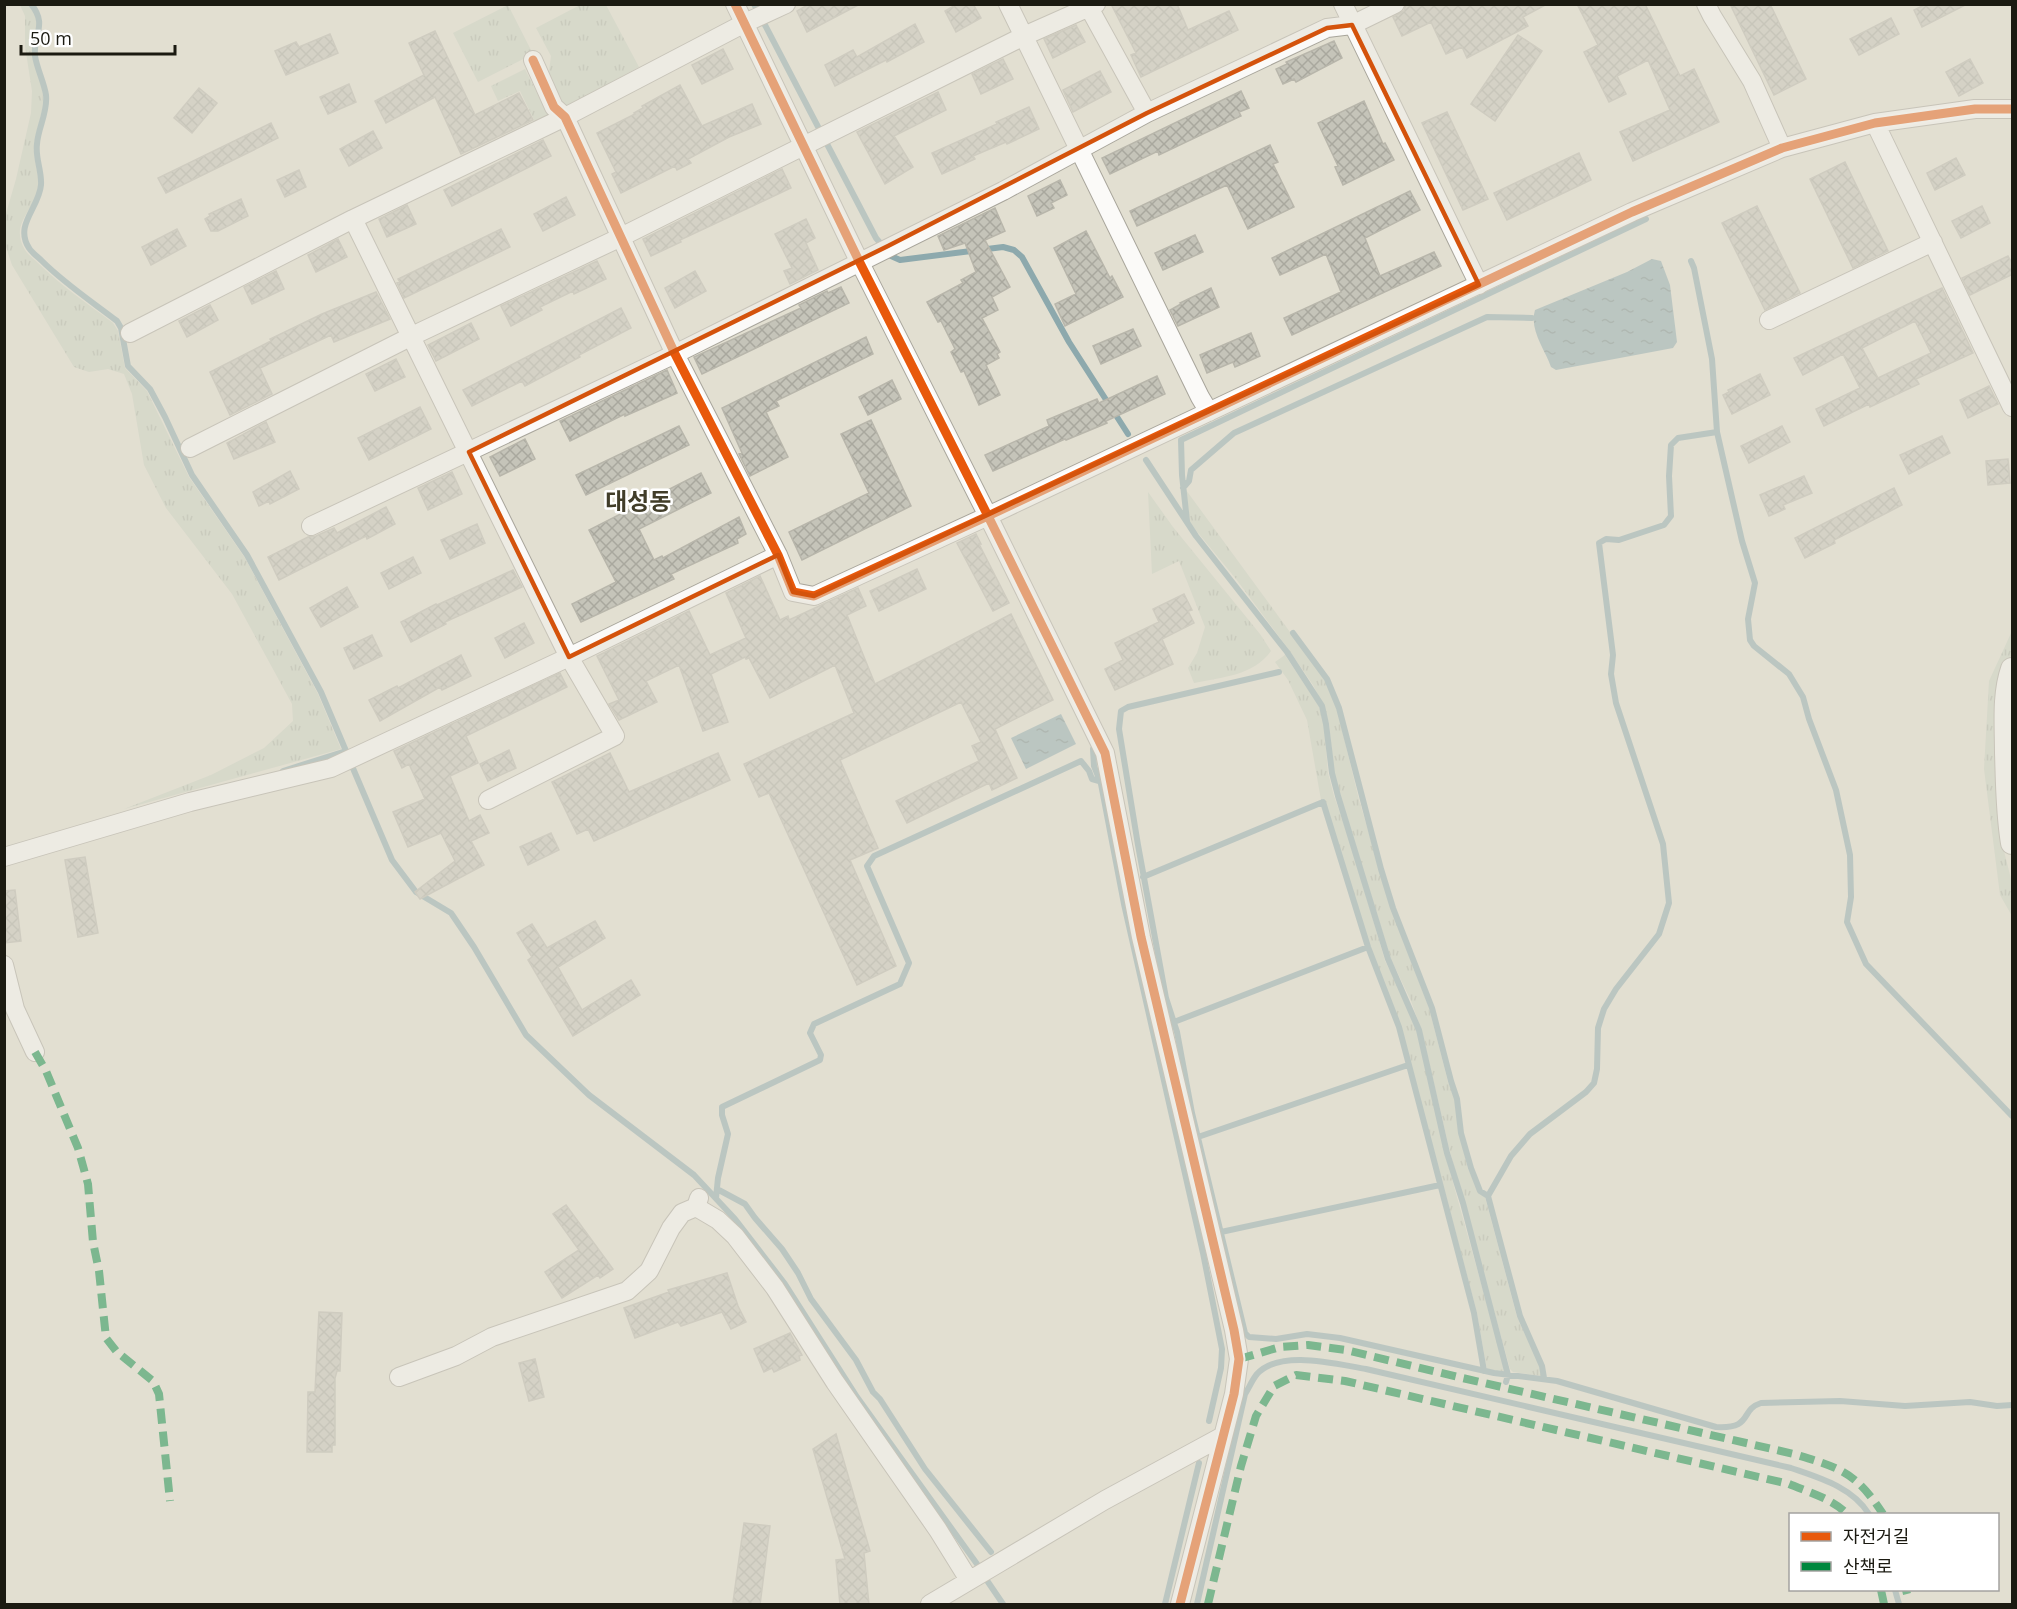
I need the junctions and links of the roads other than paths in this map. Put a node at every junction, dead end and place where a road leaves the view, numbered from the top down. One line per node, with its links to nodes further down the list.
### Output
1 (735, 4): 8 (street)
2 (786, 4): 8 (street)
3 (1008, 4): 10 (street)
4 (1343, 4): 9 (street)
5 (1395, 4): 9 (street)
6 (1706, 4): 17 (street)
7 (1090, 6): 10 (street); 13 (street)
8 (755, 19): 14 (street); 16 (street)
9 (1352, 25): 13 (street); 23 (street)
10 (1024, 36): 16 (street); 18 (street)
11 (533, 60): 14 (street)
12 (2013, 109): 15 (street)
13 (1147, 113): 18 (street)
14 (565, 117): 19 (street); 20 (street)
15 (1875, 123): 17 (street); 21 (street)
16 (817, 139): 20 (street); 22 (street)
17 (1782, 148): 23 (street)
18 (1080, 150): 22 (street); 29 (street)
19 (353, 219): 25 (street); 26 (street)
20 (620, 238): 26 (street); 27 (street)
21 (1933, 242): 24 (street); 28 (street)
22 (874, 253): 27 (street); 32 (street)
23 (1479, 285): 29 (street)
24 (1769, 320)
25 (130, 333)
26 (412, 336): 30 (street); 31 (street)
27 (675, 354): 31 (street); 34 (street)
28 (2013, 407)
29 (1209, 412): 32 (street)
30 (190, 448)
31 (469, 452): 33 (street); 35 (street)
32 (988, 516): 34 (street); 43 (street)
33 (311, 526)
34 (778, 555): 35 (street)
35 (569, 657): 37 (street); 39 (street)
36 (2013, 669): 38 (street)
37 (488, 800)
38 (2013, 843)
39 (4, 857)
40 (4, 965): 41 (street)
41 (35, 1052)
42 (399, 1377): 44 (street)
43 (1221, 1437): 44 (street); 46 (street)
44 (969, 1580): 45 (street)
45 (930, 1605)
46 (1180, 1605)

